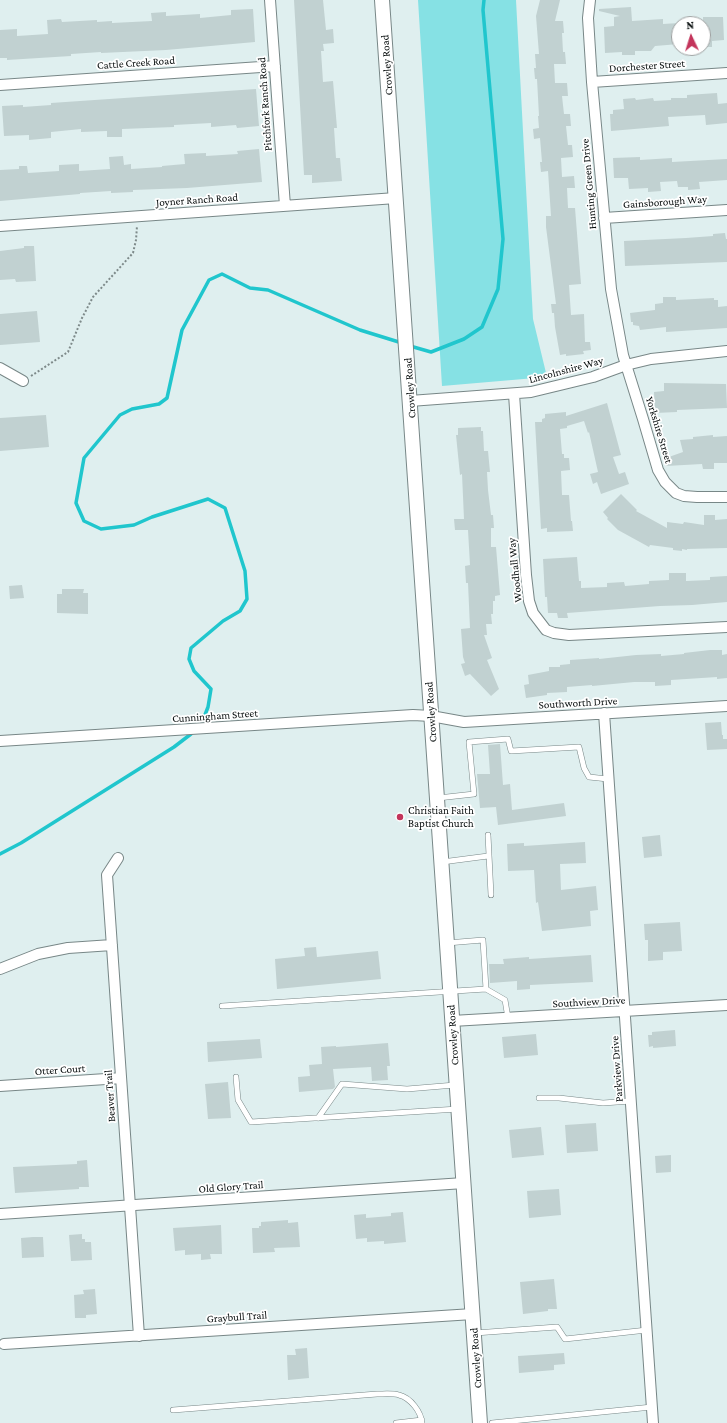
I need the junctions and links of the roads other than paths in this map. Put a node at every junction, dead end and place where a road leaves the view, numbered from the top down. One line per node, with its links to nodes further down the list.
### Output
1 (270, 0): 4 (street, Pitchfork Ranch Road)
2 (382, 0): 8 (main road, Crowley Road)
3 (590, 0): 6 (street, Hunting Green Drive)
4 (275, 66): 7 (street, Cattle Creek Road); 9 (street, Pitchfork Ranch Road)
5 (727, 73): 6 (street, Dorchester Street)
6 (592, 82): 11 (street, Hunting Green Drive)
7 (0, 85)
8 (396, 198): 9 (street, Joyner Ranch Road); 18 (main road, Crowley Road)
9 (285, 206): 12 (street, Joyner Ranch Road)
10 (727, 210): 11 (street, Gainsborough Way)
11 (604, 218): 14 (street, Hunting Green Drive)
12 (0, 226)
13 (727, 351): 14 (street, Lincolnshire Way)
14 (626, 365): 17 (street, Lincolnshire Way); 19 (street, Yorkshire Street)
15 (0, 368): 16 (street)
16 (23, 381)
17 (514, 394): 18 (street, Lincolnshire Way); 20 (street, Woodhall Way)
18 (410, 401): 23 (main road, Crowley Road)
19 (727, 497)
20 (727, 627)
21 (727, 706): 22 (street, Southworth Drive)
22 (604, 713): 23 (street, Southworth Drive); 25 (street, Parkview Drive)
23 (431, 716): 24 (street, Cunningham Street); 26 (main road, Crowley Road)
24 (0, 741)
25 (608, 779): 26 (lane); 39 (street, Parkview Drive)
26 (437, 798): 30 (main road, Crowley Road)
27 (488, 835): 28 (lane)
28 (488, 856): 30 (lane); 31 (lane)
29 (118, 858): 33 (street, Beaver Trail)
30 (441, 862): 32 (main road, Crowley Road)
31 (491, 894)
32 (447, 943): 35 (lane); 36 (main road, Crowley Road)
33 (112, 945): 34 (street); 43 (street, Beaver Trail)
34 (0, 969)
35 (486, 989): 36 (lane); 40 (lane)
36 (450, 992): 37 (lane); 41 (main road, Crowley Road)
37 (222, 1006)
38 (727, 1006): 39 (street, Southview Drive)
39 (625, 1012): 40 (street, Southview Drive); 47 (street, Parkview Drive)
40 (508, 1018): 41 (street, Southview Drive)
41 (452, 1021): 44 (main road, Crowley Road)
42 (236, 1077): 49 (lane)
43 (121, 1078): 45 (street, Otter Court); 51 (street, Beaver Trail)
44 (457, 1085): 48 (main road, Crowley Road); 49 (lane)
45 (0, 1086)
46 (539, 1098): 47 (lane)
47 (631, 1102): 54 (street, Parkview Drive)
48 (459, 1109): 49 (lane); 50 (main road, Crowley Road)
49 (318, 1118)
50 (464, 1183): 51 (street, Old Glory Trail); 53 (main road, Crowley Road)
51 (129, 1206): 52 (street, Old Glory Trail); 56 (street, Beaver Trail)
52 (0, 1214)
53 (473, 1314): 55 (main road, Crowley Road); 56 (street, Graybull Trail)
54 (647, 1330): 55 (lane); 58 (street, Parkview Drive)
55 (474, 1333): 62 (main road, Crowley Road)
56 (138, 1336): 57 (street, Graybull Trail)
57 (4, 1344)
58 (652, 1407): 63 (lane); 64 (street, Parkview Drive)
59 (173, 1410): 60 (lane)
60 (422, 1422): 61 (lane)
61 (396, 1423)
62 (480, 1423)
63 (492, 1423)
64 (653, 1423)

